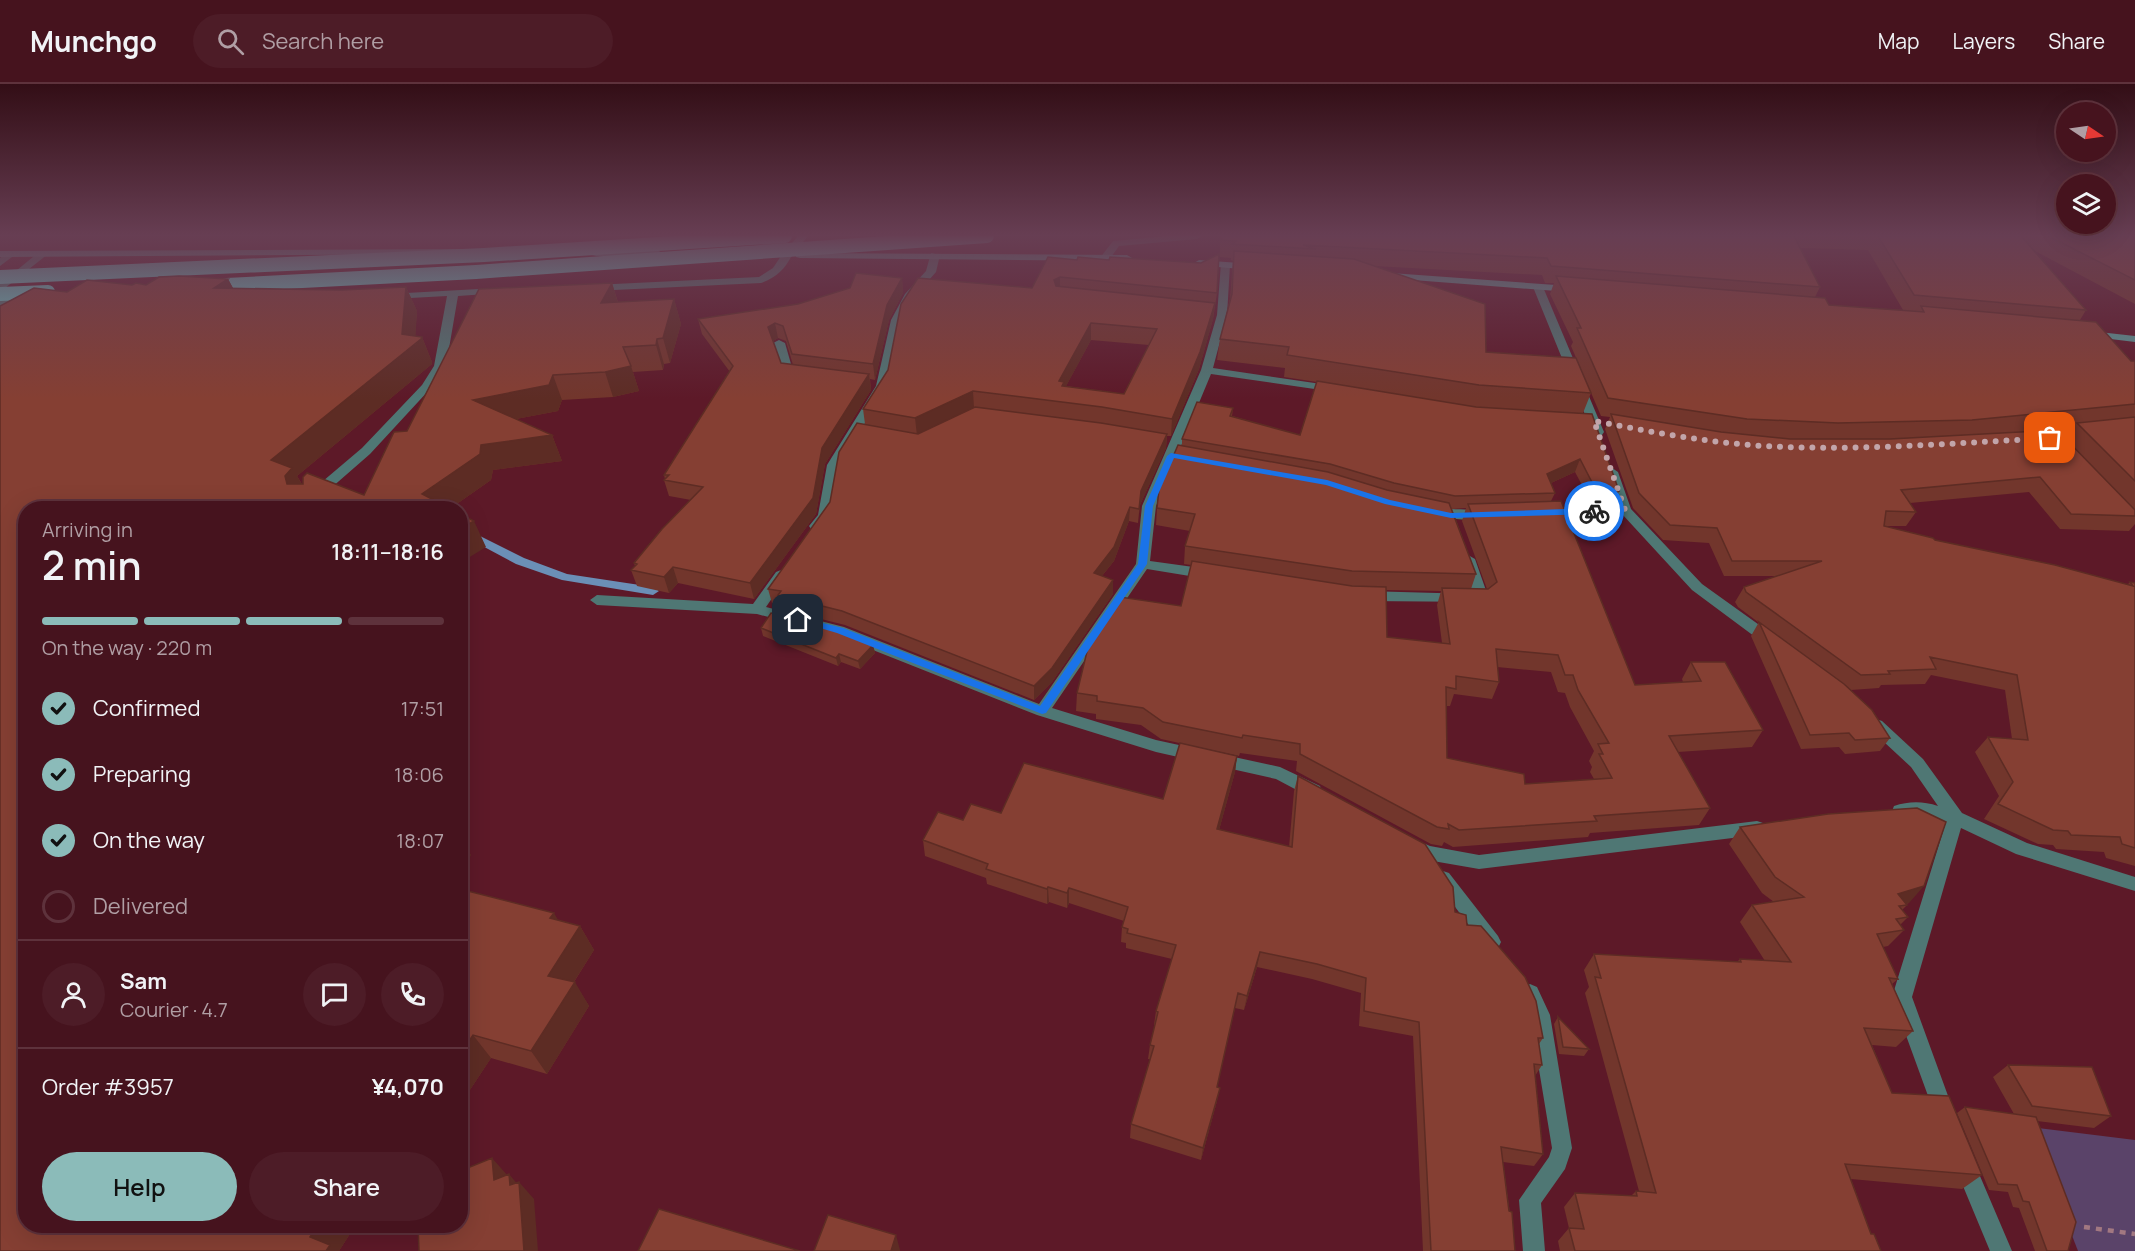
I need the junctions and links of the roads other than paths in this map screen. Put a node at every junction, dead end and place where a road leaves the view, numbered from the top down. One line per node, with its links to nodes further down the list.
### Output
1 (914, 290): 26 (street)
2 (1220, 290): 18 (street)
3 (1539, 290): 23 (street)
4 (509, 291): 5 (street)
5 (453, 293): 9 (street); 21 (street)
6 (0, 294): 10 (highway, bridge)
7 (203, 296): 8 (street)
8 (227, 296)
9 (376, 296)
10 (58, 297): 11 (street); 12 (street)
11 (0, 302)
12 (0, 311)
13 (2074, 333): 14 (main road)
14 (2095, 335): 15 (main road); 17 (main road)
15 (2135, 339)
16 (779, 343): 19 (street)
17 (2107, 348)
18 (1207, 370): 20 (street); 29 (street)
19 (812, 377)
20 (1343, 391)
21 (308, 501)
22 (1420, 509): 25 (street)
23 (1625, 510): 24 (street); 34 (street)
24 (1532, 513)
25 (1497, 514)
26 (811, 534)
27 (1463, 546): 31 (street)
28 (790, 562): 33 (street)
29 (1143, 564): 30 (street); 35 (street)
30 (1223, 577)
31 (1348, 596)
32 (597, 600): 33 (street)
33 (757, 609): 35 (street)
34 (1784, 650)
35 (1042, 711): 37 (street)
36 (1866, 716): 39 (street)
37 (1333, 802)
38 (1888, 813): 39 (street)
39 (1956, 818): 43 (street); 47 (street)
40 (1771, 827): 42 (street)
41 (1395, 836): 42 (street)
42 (1427, 853): 44 (street)
43 (2135, 884)
44 (1505, 958)
45 (1519, 975): 46 (street)
46 (1534, 1251)
47 (2001, 1251)

